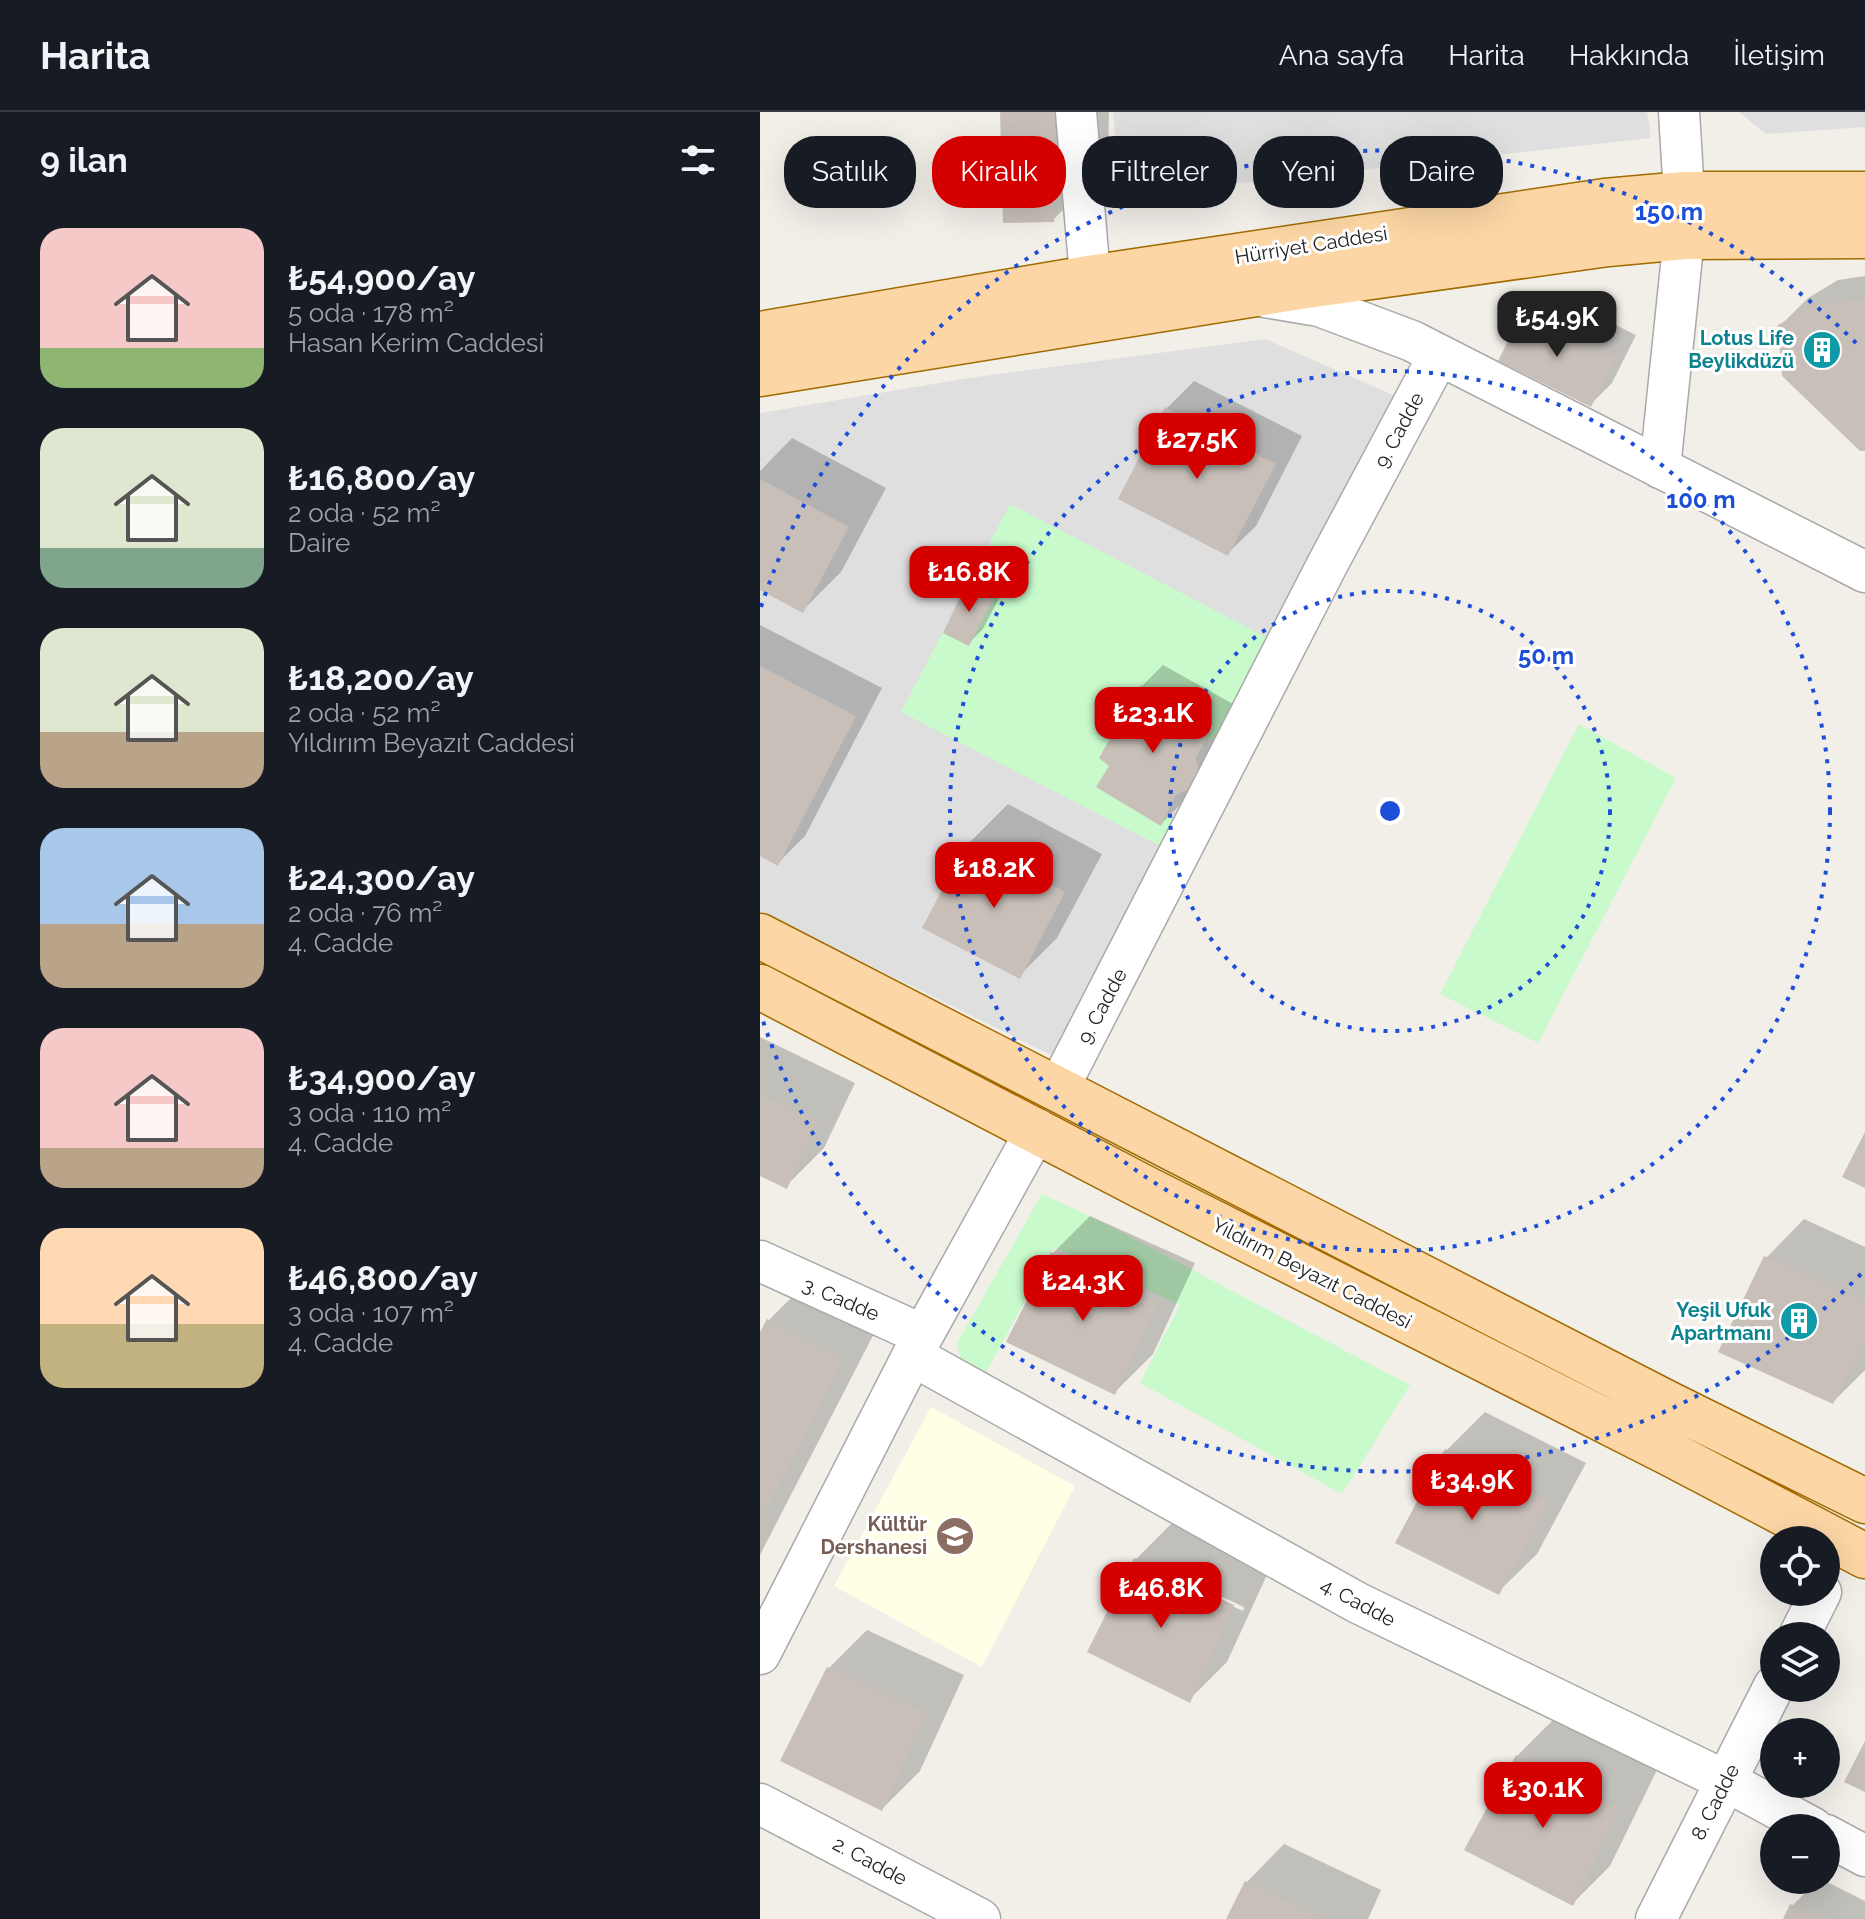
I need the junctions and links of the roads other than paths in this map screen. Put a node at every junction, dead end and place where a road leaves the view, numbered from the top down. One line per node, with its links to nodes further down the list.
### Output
1 (1076, 112): 8 (street)
2 (1679, 112): 3 (street)
3 (1684, 194): 4 (main road, Hürriyet Caddesi); 6 (main road); 8 (main road, Hürriyet Caddesi)
4 (1865, 194)
5 (1865, 236): 6 (main road, Hürriyet Caddesi)
6 (1684, 237): 7 (main road, Hürriyet Caddesi); 14 (street)
7 (1404, 272): 9 (main road, Hürriyet Caddesi); 12 (street)
8 (1089, 278): 10 (street); 11 (main road, Hürriyet Caddesi)
9 (1250, 295): 10 (main road, Hürriyet Caddesi); 12 (street)
10 (1094, 321): 13 (main road, Hürriyet Caddesi)
11 (760, 334)
12 (1426, 348): 14 (street); 18 (street, 9. Cadde)
13 (760, 374)
14 (1660, 468): 15 (street)
15 (1865, 572)
16 (760, 936): 18 (main road)
17 (760, 987): 19 (main road, Yıldırım Beyazıt Caddesi)
18 (1058, 1089): 19 (main road, 9. Cadde); 22 (main road)
19 (1037, 1129): 21 (street, 9. Cadde); 23 (main road, Yıldırım Beyazıt Caddesi)
20 (760, 1261): 21 (street, 3. Cadde)
21 (918, 1345): 24 (street, 9. Cadde); 26 (street, 4. Cadde)
22 (1865, 1501)
23 (1850, 1549)
24 (760, 1654)
25 (1766, 1702): 26 (street, 8. Cadde)
26 (1726, 1781): 28 (street, 4. Cadde); 32 (street, 8. Cadde)
27 (760, 1804): 31 (street, 2. Cadde)
28 (1787, 1814)
29 (1840, 1843): 30 (street)
30 (1865, 1856)
31 (980, 1919)
32 (1656, 1919)

